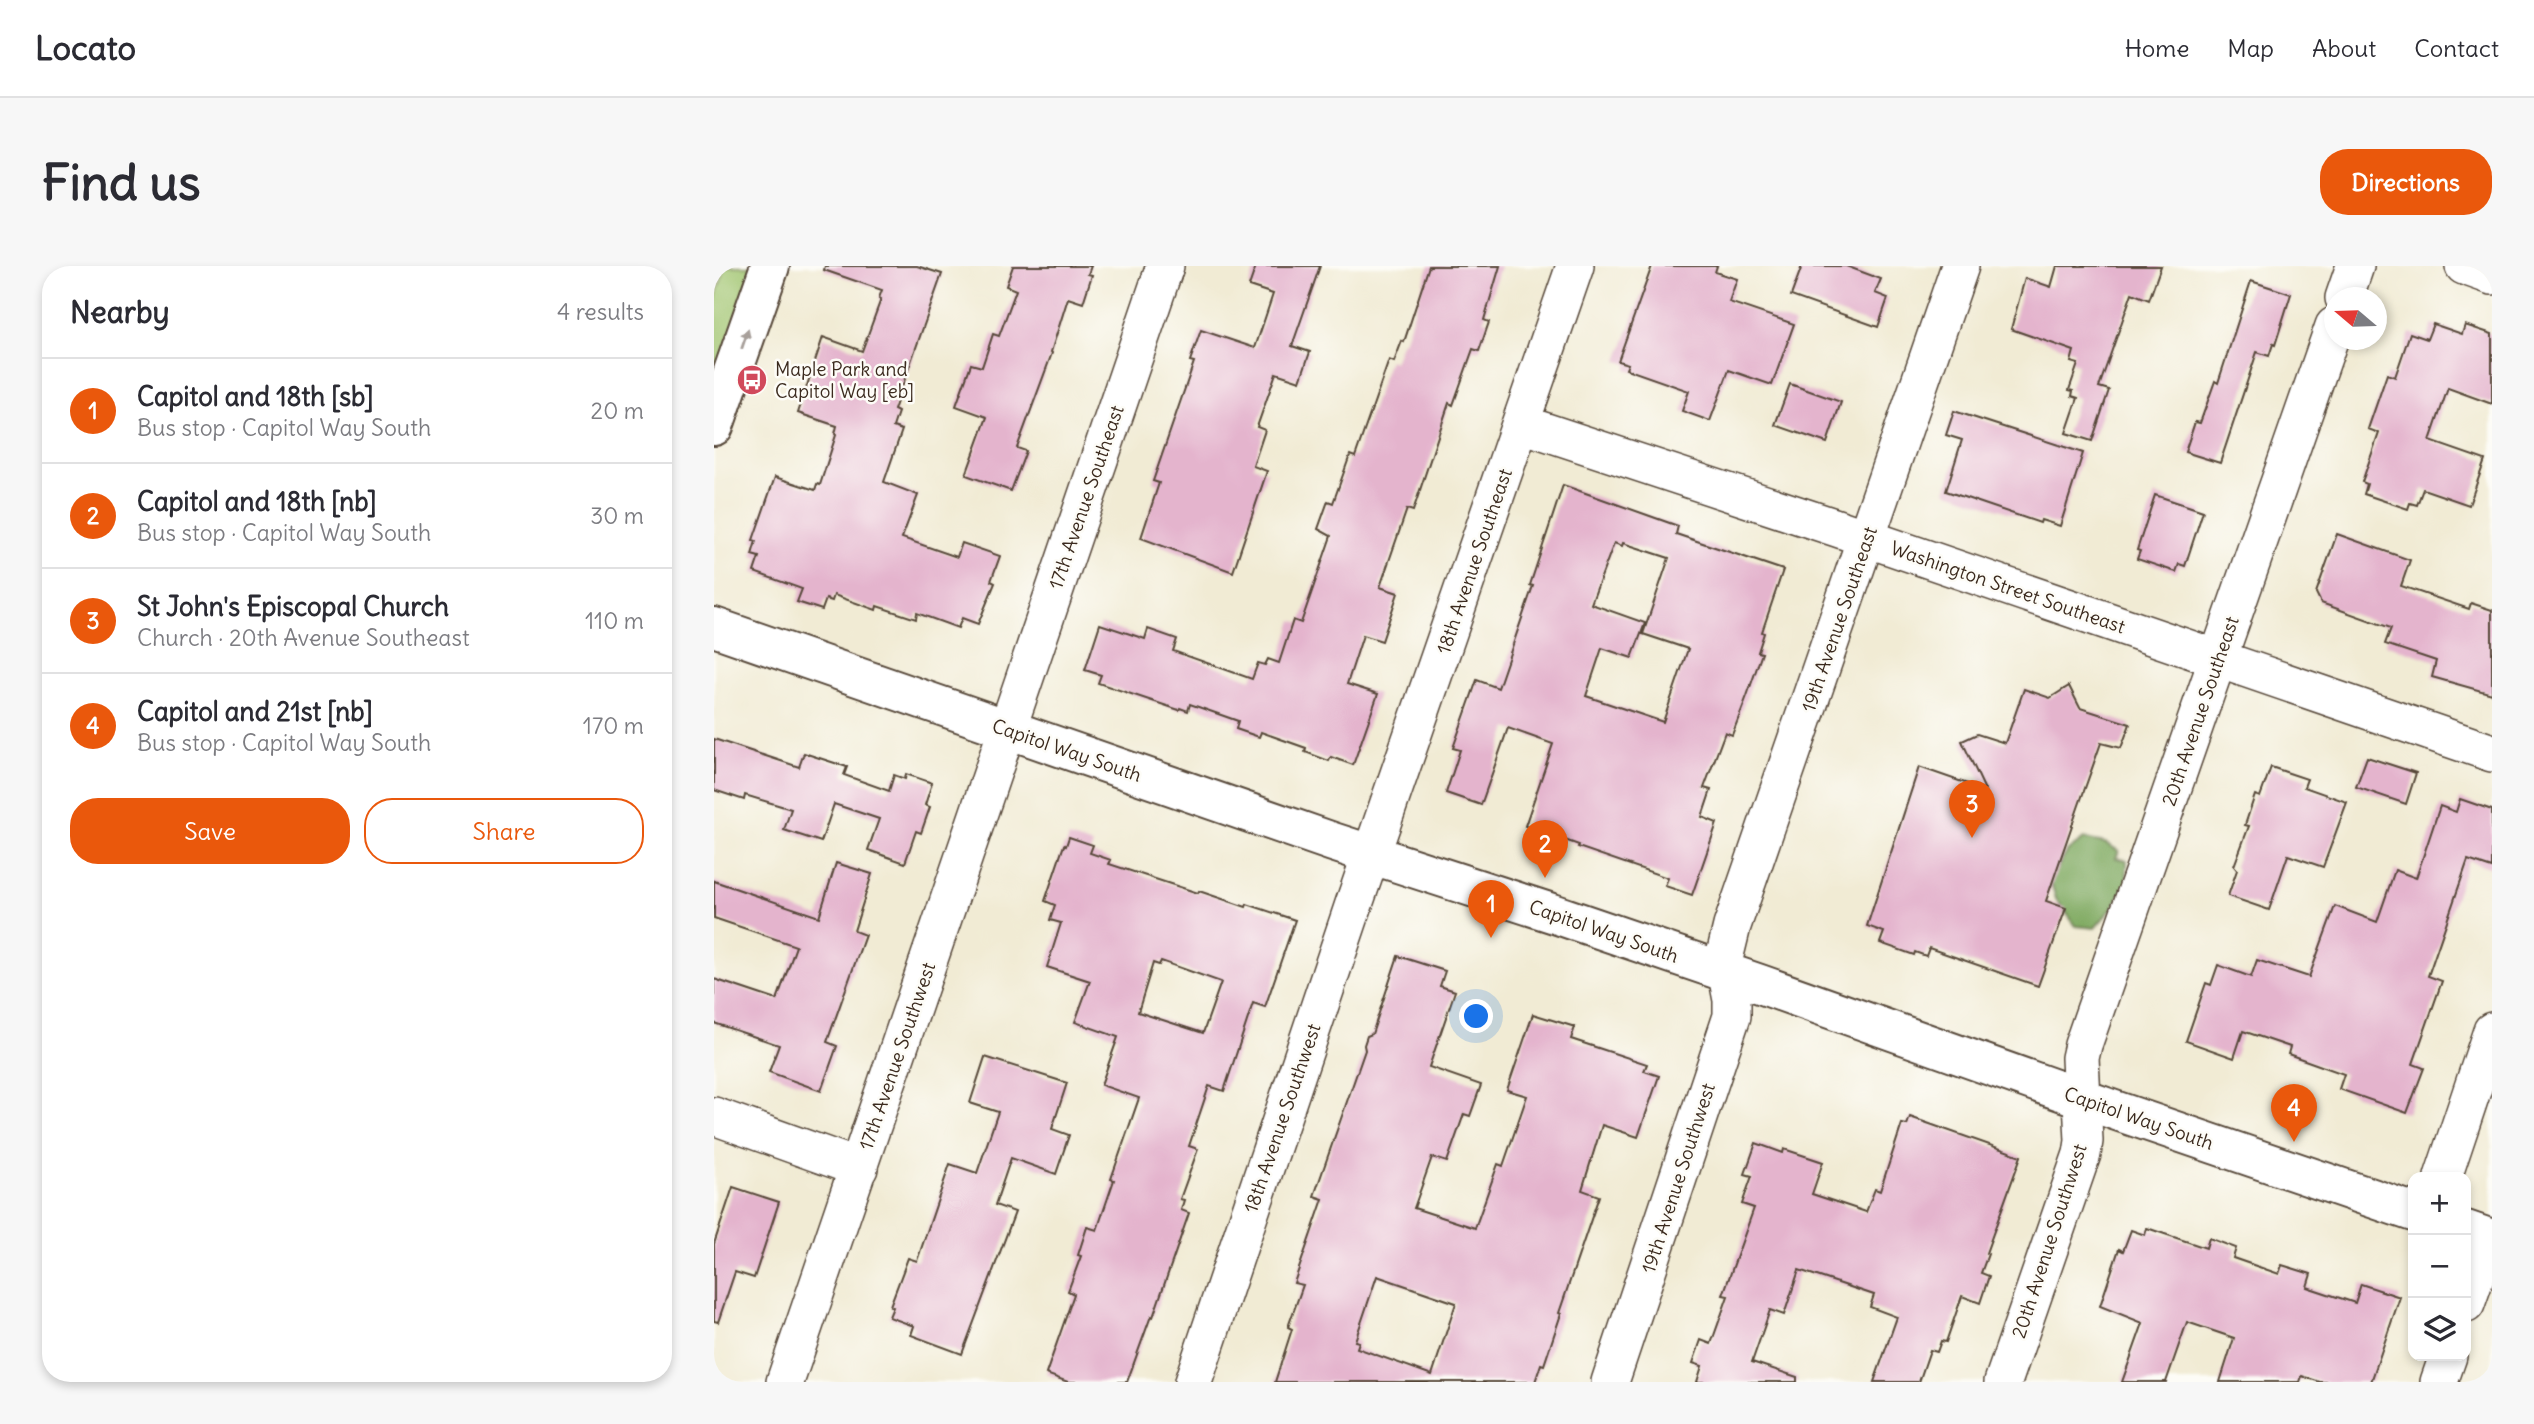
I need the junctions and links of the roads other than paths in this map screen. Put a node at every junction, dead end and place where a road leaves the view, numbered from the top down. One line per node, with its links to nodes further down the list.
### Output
1 (770, 266): 11 (main road, one-way to 1)
2 (1165, 266): 15 (street, 17th Avenue Southeast)
3 (1575, 266): 10 (street, 18th Avenue Southeast)
4 (1960, 266): 12 (street, 19th Avenue Southeast)
5 (2355, 266): 8 (street)
6 (2464, 266): 7 (street)
7 (2492, 276)
8 (2348, 287)
9 (2326, 350): 14 (street, 20th Avenue Southeast)
10 (1522, 424): 12 (street, Washington Street Southeast); 17 (street, 18th Avenue Southeast)
11 (714, 426)
12 (1866, 538): 14 (street, Washington Street Southeast); 18 (street, 19th Avenue Southeast)
13 (714, 627): 15 (main road, Capitol Way South)
14 (2218, 659): 16 (street, Washington Street Southeast); 20 (street, 20th Avenue Southeast)
15 (1007, 729): 17 (main road, Capitol Way South); 22 (street, 17th Avenue Southwest)
16 (2492, 752)
17 (1371, 854): 18 (main road, Capitol Way South); 29 (street, 18th Avenue Southwest)
18 (1725, 972): 20 (main road, Capitol Way South); 30 (street, 19th Avenue Southwest)
19 (2492, 1031): 23 (street)
20 (2082, 1098): 24 (main road, Capitol Way South); 31 (street, 20th Avenue Southwest)
21 (714, 1116): 22 (street)
22 (859, 1168): 28 (street, 17th Avenue Southwest)
23 (2444, 1172)
24 (2408, 1211)
25 (2482, 1236): 26 (street)
26 (2467, 1298)
27 (2446, 1361): 32 (street)
28 (785, 1382)
29 (1192, 1382)
30 (1610, 1382)
31 (2003, 1382)
32 (2439, 1382)

